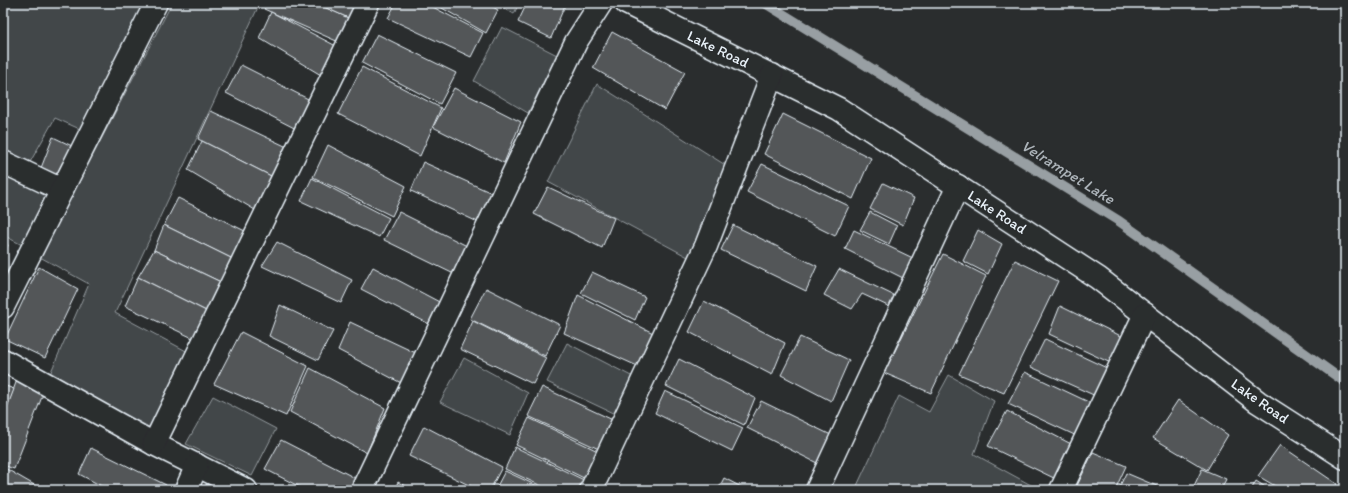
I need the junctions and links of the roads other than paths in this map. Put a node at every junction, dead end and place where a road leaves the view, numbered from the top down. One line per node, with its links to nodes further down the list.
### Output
1 (156, 3): 8 (street)
2 (368, 3): 12 (street)
3 (601, 3): 17 (street)
4 (626, 3): 5 (street, Lake Road)
5 (772, 75): 7 (street, Lake Road); 18 (street)
6 (3, 162): 8 (street)
7 (958, 186): 10 (street, Lake Road); 19 (street)
8 (62, 190): 9 (street)
9 (3, 307)
10 (1145, 314): 13 (street, Lake Road); 20 (street)
11 (3, 360): 12 (street)
12 (154, 444): 14 (street)
13 (1345, 458)
14 (197, 465): 15 (street); 16 (street)
15 (186, 490)
16 (246, 490)
17 (362, 490)
18 (591, 490)
19 (817, 490)
20 (1061, 490)

